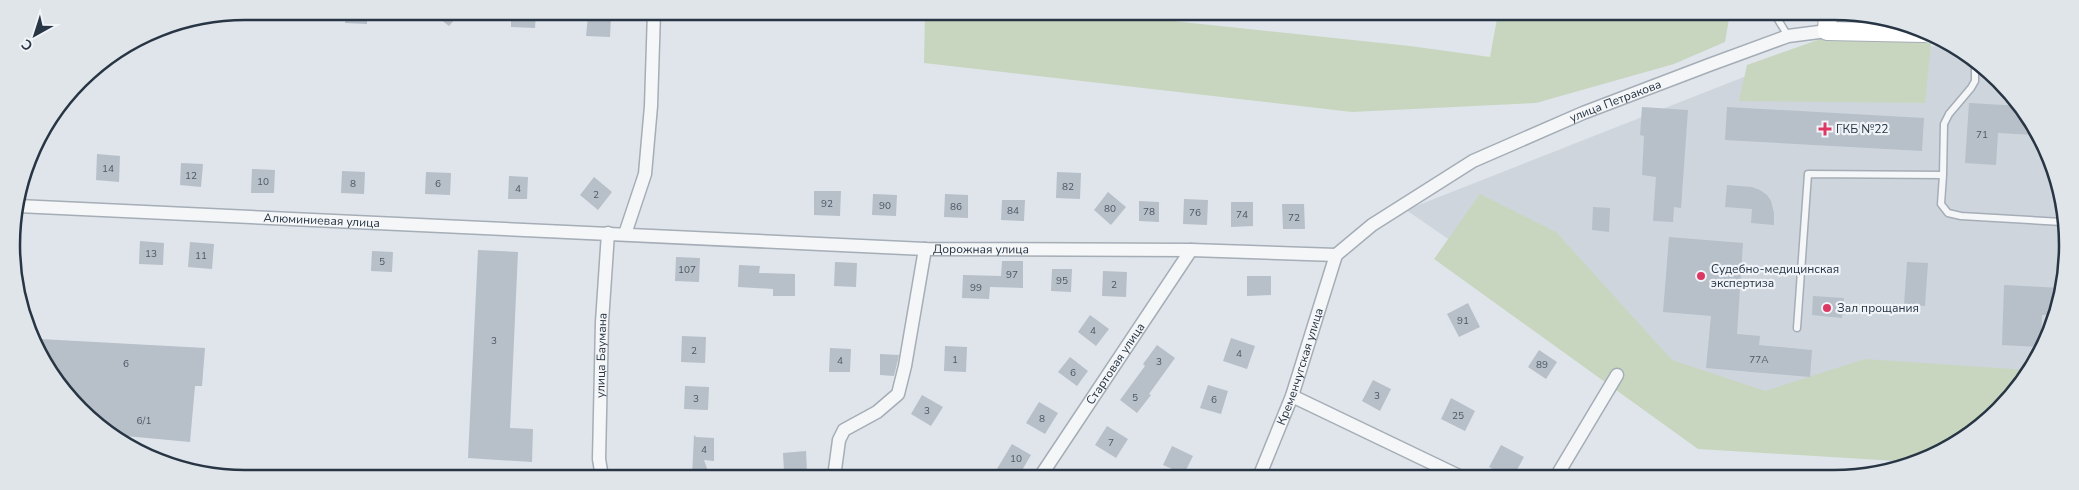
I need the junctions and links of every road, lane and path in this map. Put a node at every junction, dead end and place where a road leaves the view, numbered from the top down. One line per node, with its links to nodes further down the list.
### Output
1 (654, 20): 11 (street)
2 (1778, 20): 5 (lane)
3 (1827, 22): 4 (street, улица Петракова); 5 (street, улица Петракова)
4 (1905, 32)
5 (1788, 36): 14 (street, улица Петракова)
6 (1976, 70): 7 (lane)
7 (1943, 175): 9 (lane); 15 (lane)
8 (23, 206): 10 (street, Алюминиевая улица)
9 (2058, 222)
10 (608, 232): 11 (street, Алюминиевая улица); 18 (street, улица Баумана)
11 (625, 234): 12 (street, Дорожная улица)
12 (925, 249): 13 (street, Дорожная улица); 19 (street)
13 (1191, 250): 14 (street, Дорожная улица); 20 (street, Стартовая улица)
14 (1336, 255): 17 (street, Кременчугская улица)
15 (1797, 328)
16 (1616, 374): 23 (street)
17 (1292, 396): 21 (street, Кременчугская улица); 22 (street)
18 (600, 470)
19 (835, 470)
20 (1045, 470)
21 (1262, 470)
22 (1446, 470)
23 (1560, 470)

